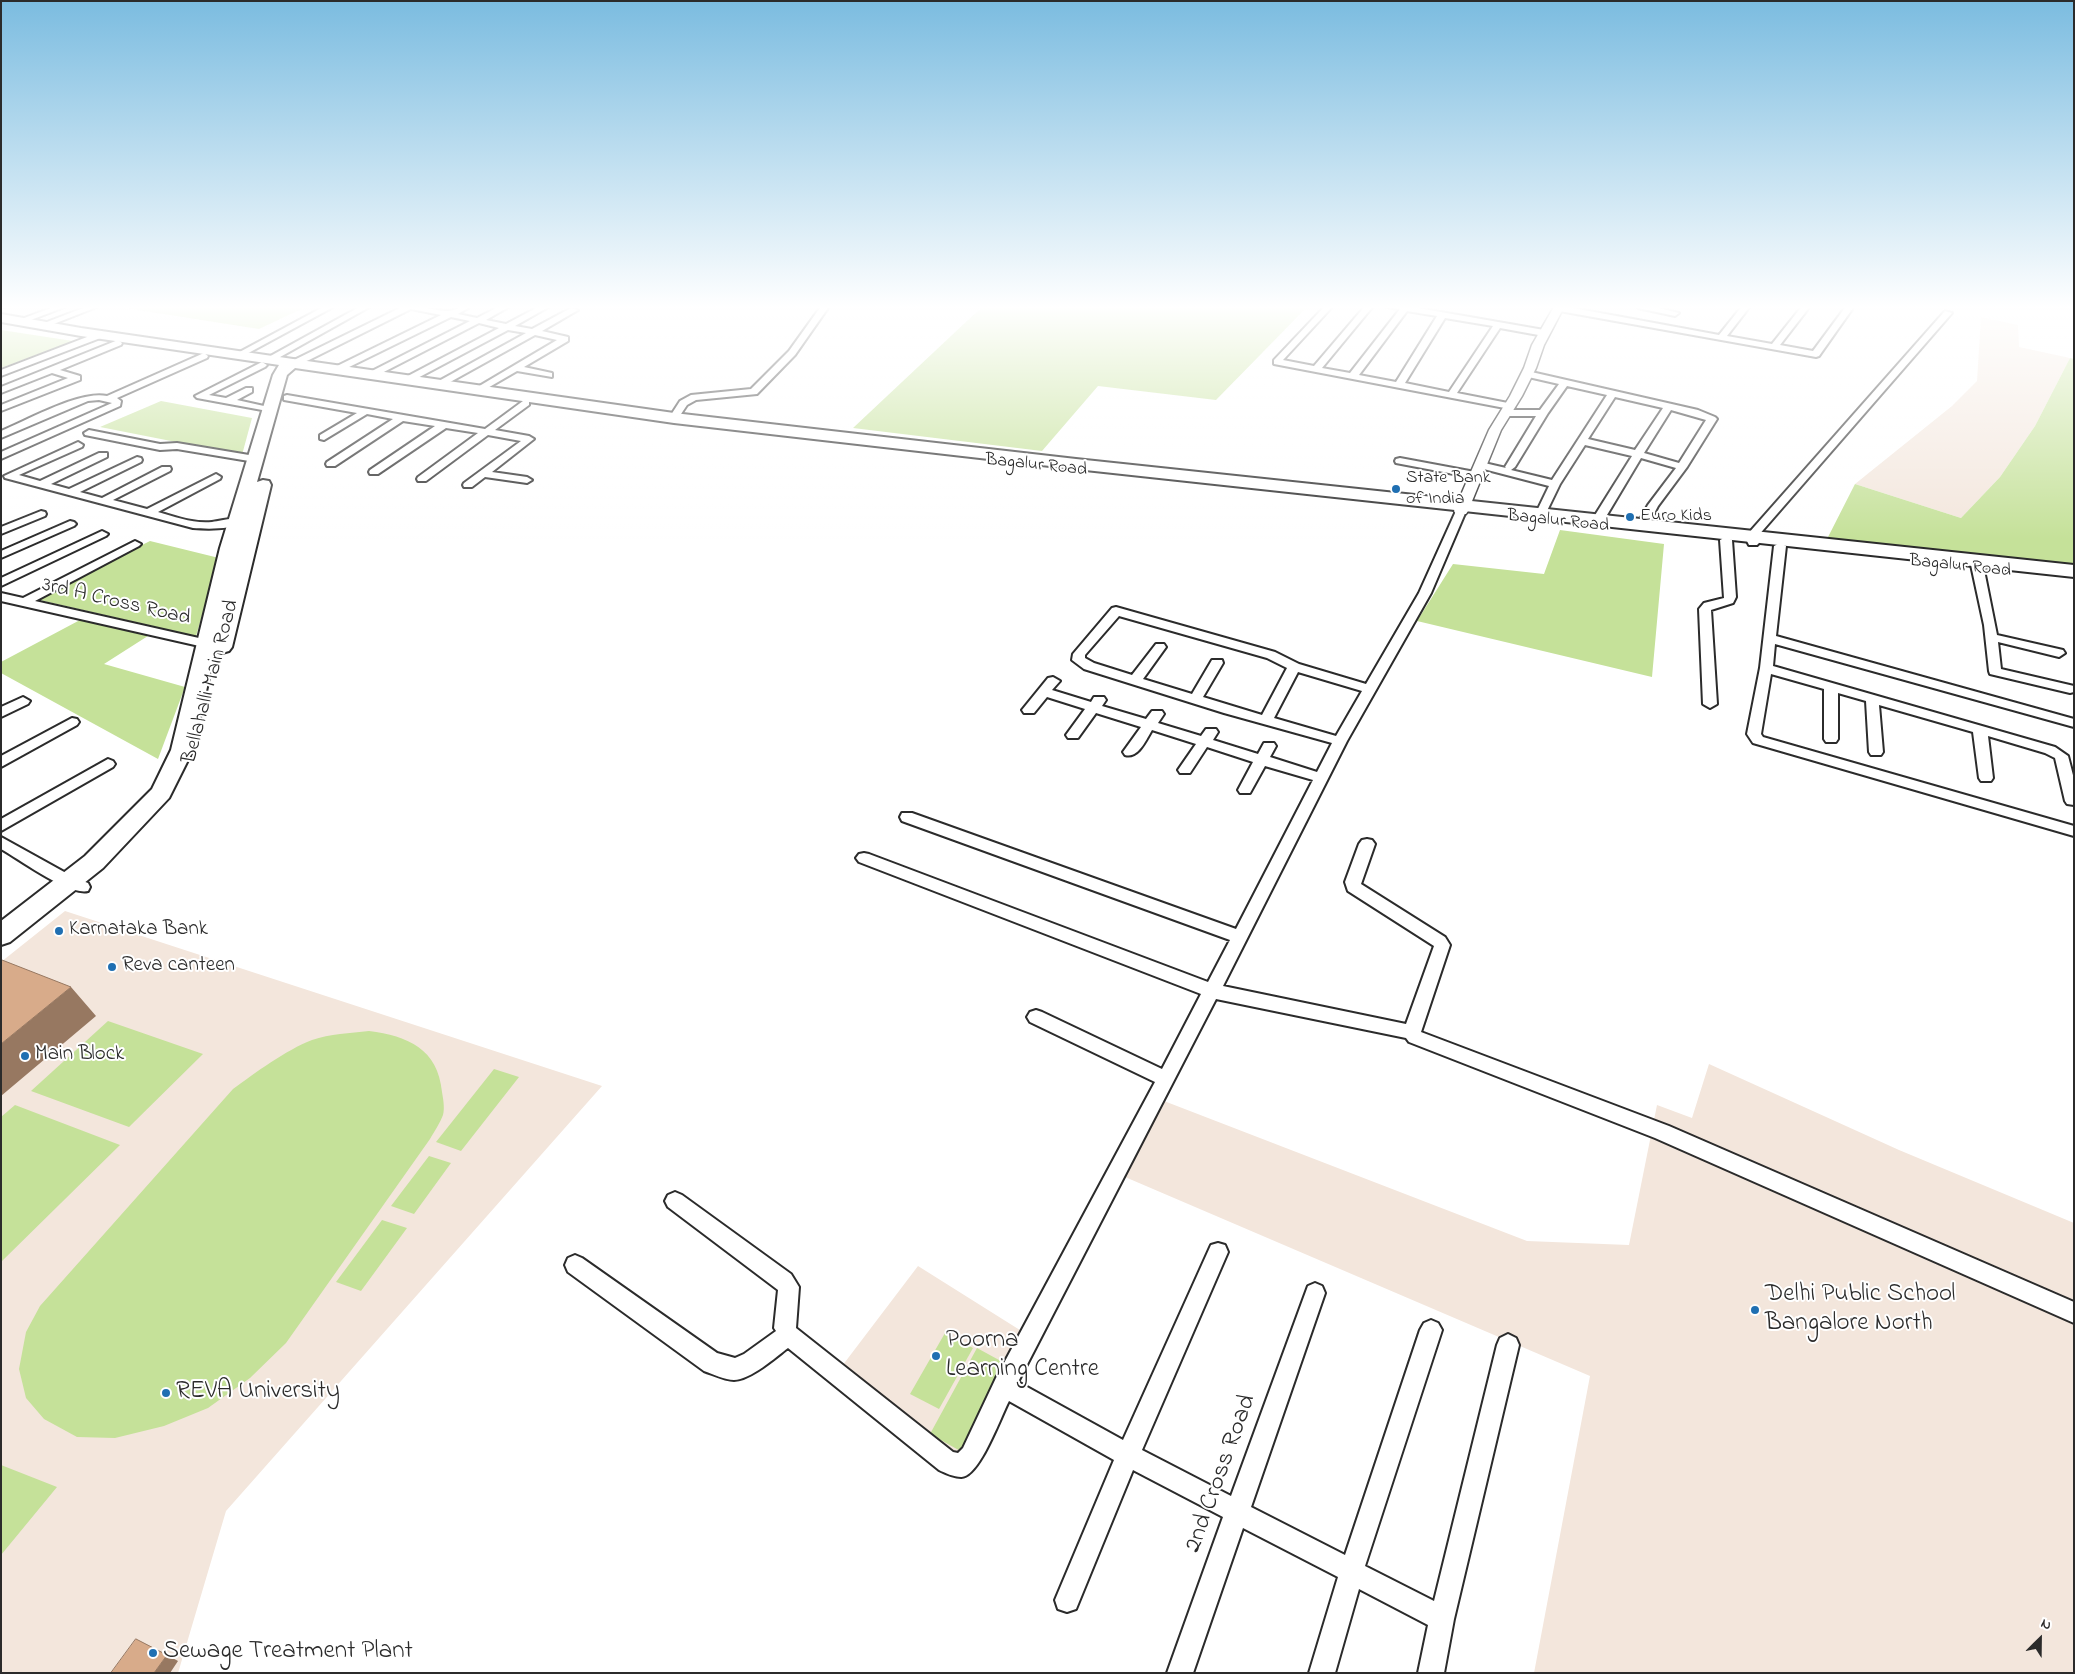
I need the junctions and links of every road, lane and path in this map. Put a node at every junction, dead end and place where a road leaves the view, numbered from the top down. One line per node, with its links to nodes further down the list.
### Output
1 (19, 383): 19 (street)
2 (64, 383): 29 (street)
3 (143, 383): 25 (street)
4 (235, 383): 26 (street)
5 (278, 383): 31 (main road, Bellahalli Main Road)
6 (287, 383): 24 (main road, Bellahalli Main Road)
7 (405, 383): 27 (main road, Bagalur Road)
8 (435, 383): 17 (main road, Bagalur Road)
9 (491, 383): 21 (street)
10 (763, 383): 35 (street)
11 (1389, 383): 18 (street)
12 (1459, 383): 23 (street)
13 (1522, 383): 30 (street)
14 (1564, 383): 33 (street)
15 (1569, 383): 22 (street)
16 (1887, 383): 76 (street)
17 (440, 384): 21 (main road, Bagalur Road)
18 (1399, 385): 23 (street)
19 (1, 390)
20 (249, 390): 26 (street)
21 (479, 390): 35 (main road, Bagalur Road)
22 (1612, 394): 28 (street); 41 (street)
23 (1451, 395): 30 (street)
24 (287, 398): 32 (street); 89 (main road, Bellahalli Main Road)
25 (108, 399): 39 (street); 45 (street)
26 (227, 402): 31 (street)
27 (526, 403): 37 (street); 50 (main road, Bagalur Road)
28 (1668, 407): 43 (street); 52 (street)
29 (1, 408)
30 (1508, 409): 33 (street); 54 (street)
31 (270, 410): 46 (main road, Bellahalli Main Road)
32 (366, 411): 34 (street); 40 (street)
33 (1543, 413): 51 (street)
34 (402, 417): 36 (street); 49 (street)
35 (674, 418): 50 (main road, Bagalur Road)
36 (445, 424): 37 (street); 55 (street)
37 (488, 430): 56 (street); 58 (street)
38 (89, 434): 46 (street)
39 (1, 435)
40 (324, 438)
41 (1582, 442): 43 (street); 60 (street)
42 (78, 445): 61 (street)
43 (1638, 454): 52 (street); 69 (street)
44 (103, 455): 61 (street)
45 (1, 456)
46 (255, 459): 70 (main road, Bellahalli Main Road)
47 (137, 460): 63 (street)
48 (1400, 461): 54 (street)
49 (331, 464)
50 (1074, 467): 65 (main road, Bagalur Road)
51 (1510, 467)
52 (1682, 467): 72 (street)
53 (166, 468): 64 (street)
54 (1477, 470): 60 (street); 65 (street)
55 (374, 472)
56 (484, 474): 59 (street); 62 (street)
57 (216, 477): 67 (street)
58 (422, 478)
59 (527, 480)
60 (1555, 484): 68 (street)
61 (40, 485): 63 (street)
62 (468, 485)
63 (69, 493): 64 (street)
64 (102, 502): 67 (street)
65 (1462, 509): 68 (main road, Bagalur Road); 75 (main road, Bagalur Road); 98 (street)
66 (40, 514): 73 (street)
67 (147, 514): 70 (street)
68 (1540, 515): 69 (main road, Bagalur Road)
69 (1598, 520): 72 (main road, Bagalur Road)
70 (236, 522): 89 (main road, Bellahalli Main Road)
71 (70, 524): 79 (street)
72 (1643, 525): 76 (main road, Bagalur Road)
73 (1, 531)
74 (102, 534): 83 (street)
75 (1726, 540): 76 (main road, Bagalur Road); 105 (street)
76 (1752, 540): 78 (main road, Bagalur Road); 80 (main road, Bagalur Road)
77 (134, 544): 85 (street)
78 (1780, 546): 80 (main road, Bagalur Road); 88 (street)
79 (1, 556)
80 (1977, 565): 81 (main road, Bagalur Road); 82 (main road, Bagalur Road); 87 (street)
81 (2074, 571)
82 (2074, 579)
83 (1, 583)
84 (1, 597): 85 (street, 3rd A Cross Road)
85 (19, 602): 86 (street); 89 (street, 3rd A Cross Road)
86 (1, 608)
87 (1991, 637): 91 (street); 99 (street)
88 (1769, 638): 94 (street); 111 (street)
89 (214, 646): 134 (main road, Bellahalli Main Road)
90 (1160, 646): 95 (street)
91 (2059, 653)
92 (1217, 663): 102 (street)
93 (1294, 667): 95 (street); 98 (street); 109 (street)
94 (1766, 668): 97 (street); 130 (street)
95 (1135, 680): 102 (street)
96 (1053, 681): 100 (street)
97 (1831, 687): 101 (street); 115 (street)
98 (1370, 689): 116 (street)
99 (2070, 690)
100 (1044, 692): 104 (street); 106 (street)
101 (1872, 698): 112 (street); 119 (street)
102 (1195, 699): 109 (street)
103 (23, 700): 107 (street)
104 (1096, 703): 108 (street); 113 (street)
105 (1710, 704)
106 (1029, 710)
107 (1, 713)
108 (1153, 719): 114 (street); 118 (street)
109 (1266, 720): 116 (street)
110 (72, 722): 121 (street)
111 (2074, 722)
112 (1980, 730): 125 (street); 127 (street)
113 (1073, 735)
114 (1208, 737): 120 (street); 123 (street)
115 (1830, 739)
116 (1340, 742): 124 (street)
117 (1269, 746): 120 (street)
118 (1130, 752)
119 (1876, 752)
120 (1262, 760): 124 (street); 126 (street)
121 (1, 762)
122 (108, 764): 129 (street)
123 (1186, 770)
124 (1321, 778): 136 (street)
125 (1986, 778)
126 (1245, 790)
127 (2072, 801)
128 (907, 817): 136 (street)
129 (1, 826)
130 (2074, 831)
131 (1, 842): 134 (street)
132 (1367, 844): 140 (street)
133 (864, 858): 138 (street)
134 (76, 884): 135 (main road, Bellahalli Main Road); 137 (main road, Bellahalli Main Road)
135 (1, 935)
136 (1240, 937): 138 (street)
137 (1, 952)
138 (1212, 991): 140 (street); 141 (street)
139 (1036, 1017): 141 (street)
140 (1412, 1032): 146 (street)
141 (1166, 1079): 150 (street)
142 (675, 1201): 148 (street)
143 (1218, 1252): 151 (street)
144 (575, 1264): 148 (street)
145 (1315, 1293): 152 (street, 2nd Cross Road)
146 (2074, 1313)
147 (1431, 1330): 153 (street)
148 (788, 1334): 150 (street)
149 (1508, 1345): 155 (street)
150 (1004, 1386): 151 (street)
151 (1128, 1455): 152 (street); 154 (street)
152 (1238, 1512): 153 (street); 156 (street, 2nd Cross Road)
153 (1351, 1573): 155 (street); 157 (street)
154 (1067, 1600)
155 (1442, 1619): 158 (street)
156 (1180, 1673)
157 (1322, 1673)
158 (1431, 1673)

